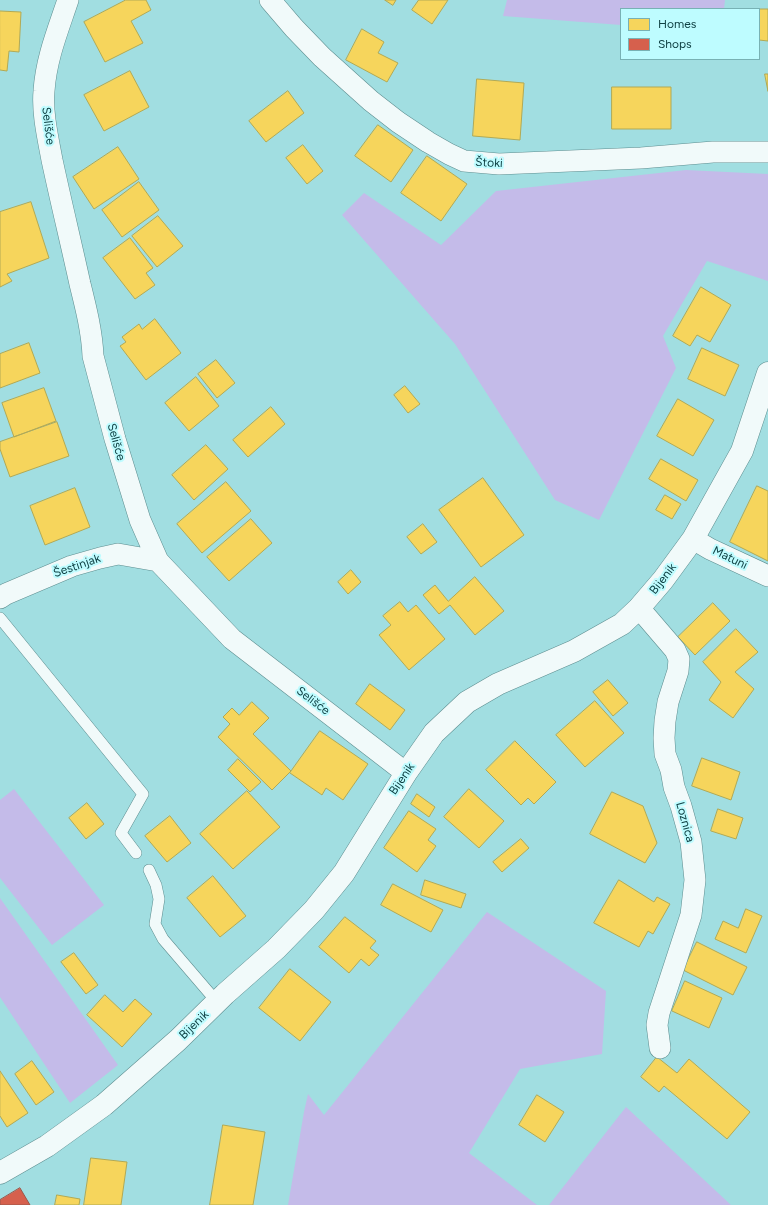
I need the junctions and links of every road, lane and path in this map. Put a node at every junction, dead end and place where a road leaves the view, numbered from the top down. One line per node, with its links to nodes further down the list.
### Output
1 (68, 0): 6 (street, Selišće)
2 (270, 0): 3 (street, Štoki)
3 (768, 152)
4 (768, 373): 5 (main road, Bijenik)
5 (693, 539): 7 (street, Matuni); 9 (main road, Bijenik)
6 (158, 561): 8 (street, Šestinjak); 11 (street, Selišće)
7 (768, 576)
8 (0, 598)
9 (639, 608): 11 (main road, Bijenik); 15 (street, Loznica)
10 (0, 618): 12 (lane)
11 (406, 774): 14 (main road, Bijenik)
12 (136, 853)
13 (149, 870): 14 (lane)
14 (217, 1002): 16 (main road, Bijenik)
15 (660, 1048)
16 (0, 1173)

